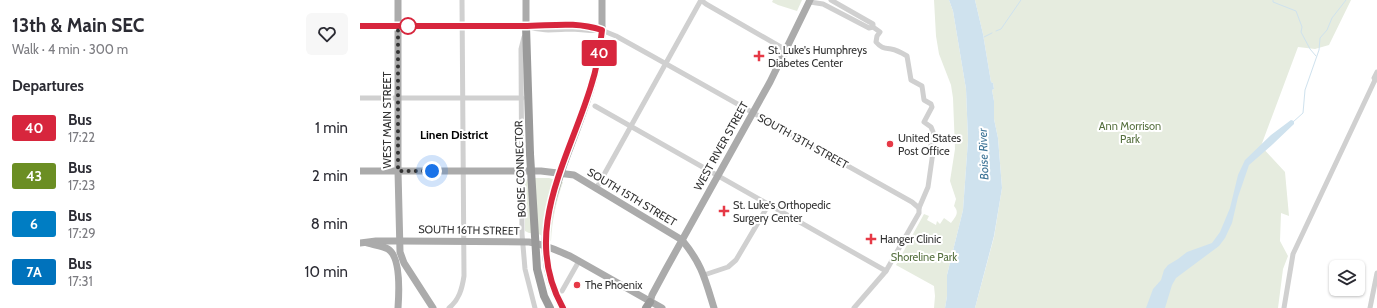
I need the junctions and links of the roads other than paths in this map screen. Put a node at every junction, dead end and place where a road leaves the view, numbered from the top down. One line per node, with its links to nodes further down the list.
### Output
1 (398, 0): 9 (main road, WEST MAIN STREET)
2 (462, 0): 10 (street)
3 (526, 0): 11 (main road)
4 (602, 0): 13 (main road)
5 (701, 0): 14 (street); 15 (street)
6 (831, 0): 12 (street)
7 (810, 1): 12 (street); 14 (main road, WEST RIVER STREET)
8 (360, 26): 9 (street, SOUTH 13TH STREET)
9 (398, 26): 10 (street, SOUTH 13TH STREET); 19 (main road, WEST MAIN STREET)
10 (462, 26): 11 (street, SOUTH 13TH STREET); 20 (street)
11 (526, 26): 13 (street, SOUTH 13TH STREET); 21 (street); 50 (highway, BOISE CONNECTOR, bridge)
12 (873, 27): 32 (street)
13 (602, 30): 15 (street, SOUTH 13TH STREET); 51 (highway, bridge)
14 (786, 50): 23 (main road, WEST RIVER STREET)
15 (666, 63): 23 (street, SOUTH 13TH STREET); 24 (street)
16 (1377, 72): 17 (street)
17 (1375, 82): 55 (street)
18 (360, 98): 19 (street)
19 (398, 98): 20 (street); 26 (main road, WEST MAIN STREET)
20 (463, 98): 21 (street); 27 (street)
21 (522, 98): 28 (street)
22 (595, 106): 24 (street)
23 (753, 112): 29 (main road, WEST RIVER STREET); 32 (street, SOUTH 13TH STREET)
24 (631, 126): 29 (street); 30 (street)
25 (360, 171): 26 (main road, SOUTH 15TH STREET)
26 (398, 171): 27 (main road, SOUTH 15TH STREET); 34 (main road, WEST MAIN STREET)
27 (463, 171): 28 (main road, SOUTH 15TH STREET); 35 (street)
28 (521, 171): 30 (main road, SOUTH 15TH STREET); 36 (street)
29 (717, 175): 31 (street); 33 (main road, WEST RIVER STREET)
30 (596, 189): 33 (main road, SOUTH 15TH STREET)
31 (768, 204): 40 (street); 42 (street)
32 (919, 208): 40 (street)
33 (682, 240): 42 (main road, SOUTH 15TH STREET); 45 (main road, WEST RIVER STREET)
34 (399, 241): 35 (main road, SOUTH 16TH STREET); 37 (main road, SOUTH 16TH STREET); 39 (main road, WEST MAIN STREET)
35 (463, 241): 36 (main road, SOUTH 16TH STREET); 48 (street)
36 (522, 242): 38 (main road, SOUTH 16TH STREET); 49 (street)
37 (363, 243): 43 (main road)
38 (579, 261): 44 (street); 45 (main road, SOUTH 16TH STREET)
39 (404, 263): 43 (main road); 47 (main road)
40 (886, 271): 54 (street)
41 (1377, 273): 56 (street)
42 (704, 275): 53 (main road, SOUTH 15TH STREET)
43 (399, 280): 46 (main road)
44 (562, 291)
45 (648, 305): 52 (main road, SOUTH 16TH STREET)
46 (398, 308)
47 (434, 308)
48 (449, 308)
49 (535, 308)
50 (550, 308)
51 (563, 308)
52 (662, 308)
53 (714, 308)
54 (854, 308)
55 (1284, 308)
56 (1370, 308)

